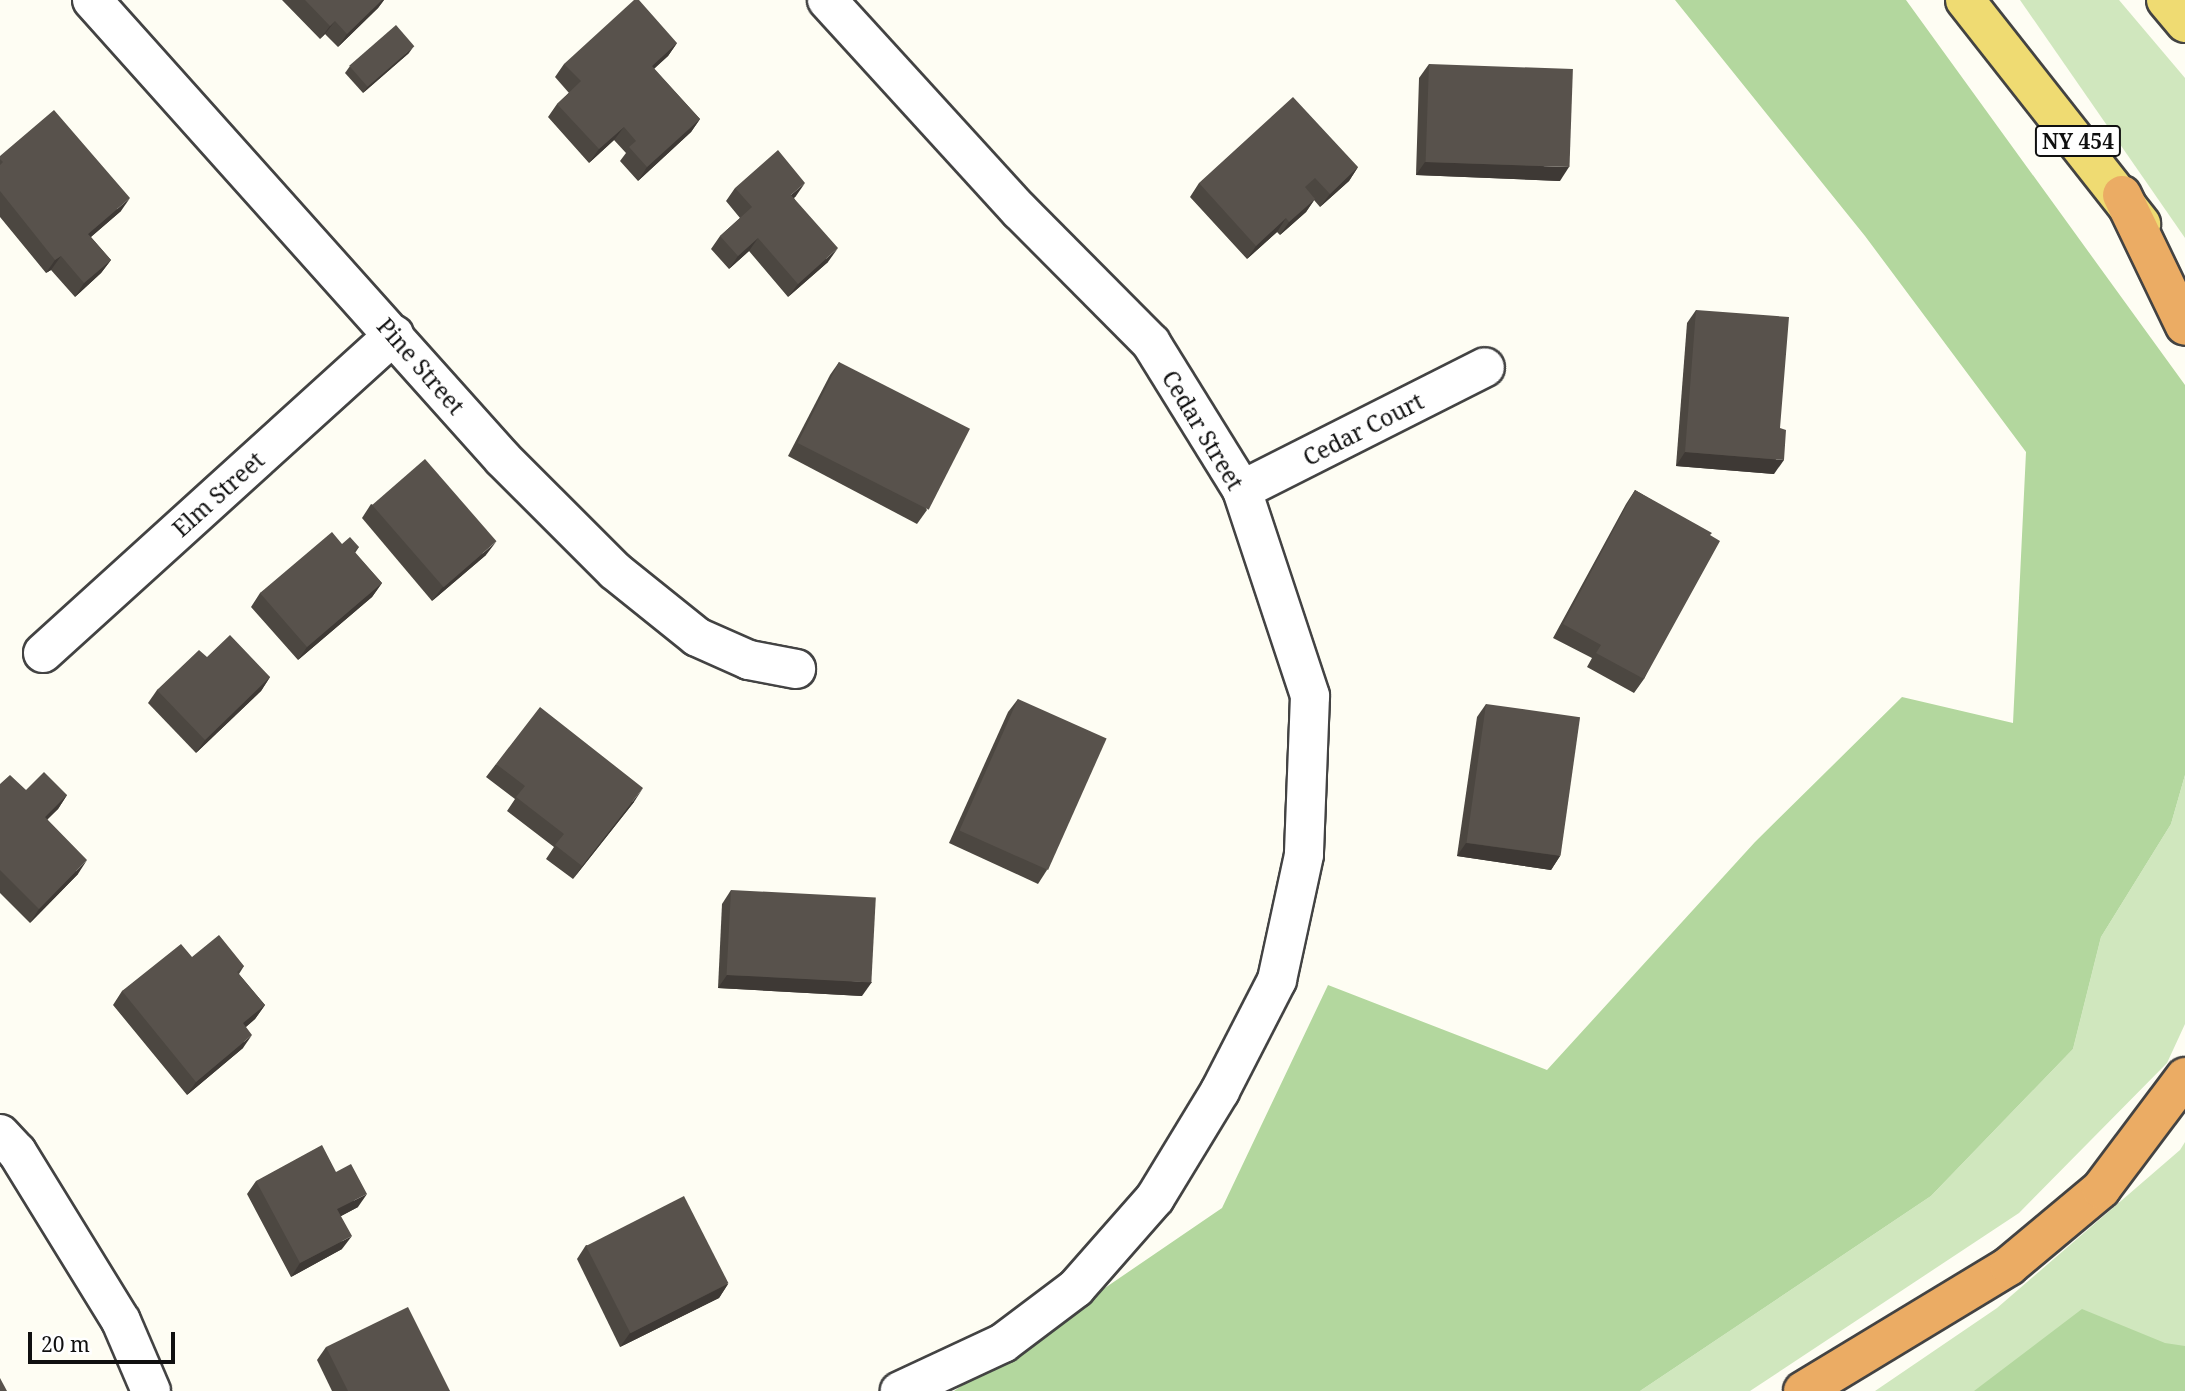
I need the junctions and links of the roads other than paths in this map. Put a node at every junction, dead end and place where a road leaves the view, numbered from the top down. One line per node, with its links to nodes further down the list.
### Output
1 (92, 0): 9 (street, Pine Street)
2 (827, 0): 11 (street, Cedar Street)
3 (1965, 0): 6 (main road, NY 454)
4 (2165, 0): 5 (main road)
5 (2185, 23)
6 (2122, 195): 7 (main road, NY 454); 8 (highway)
7 (2185, 287)
8 (2185, 326)
9 (394, 335): 12 (street, Elm Street); 13 (street, Pine Street)
10 (1485, 367): 11 (street, Cedar Court)
11 (1241, 490): 17 (street, Cedar Street)
12 (43, 653)
13 (796, 669)
14 (2185, 1077): 18 (highway)
15 (0, 1134): 16 (street)
16 (151, 1391)
17 (900, 1391)
18 (1802, 1391)

